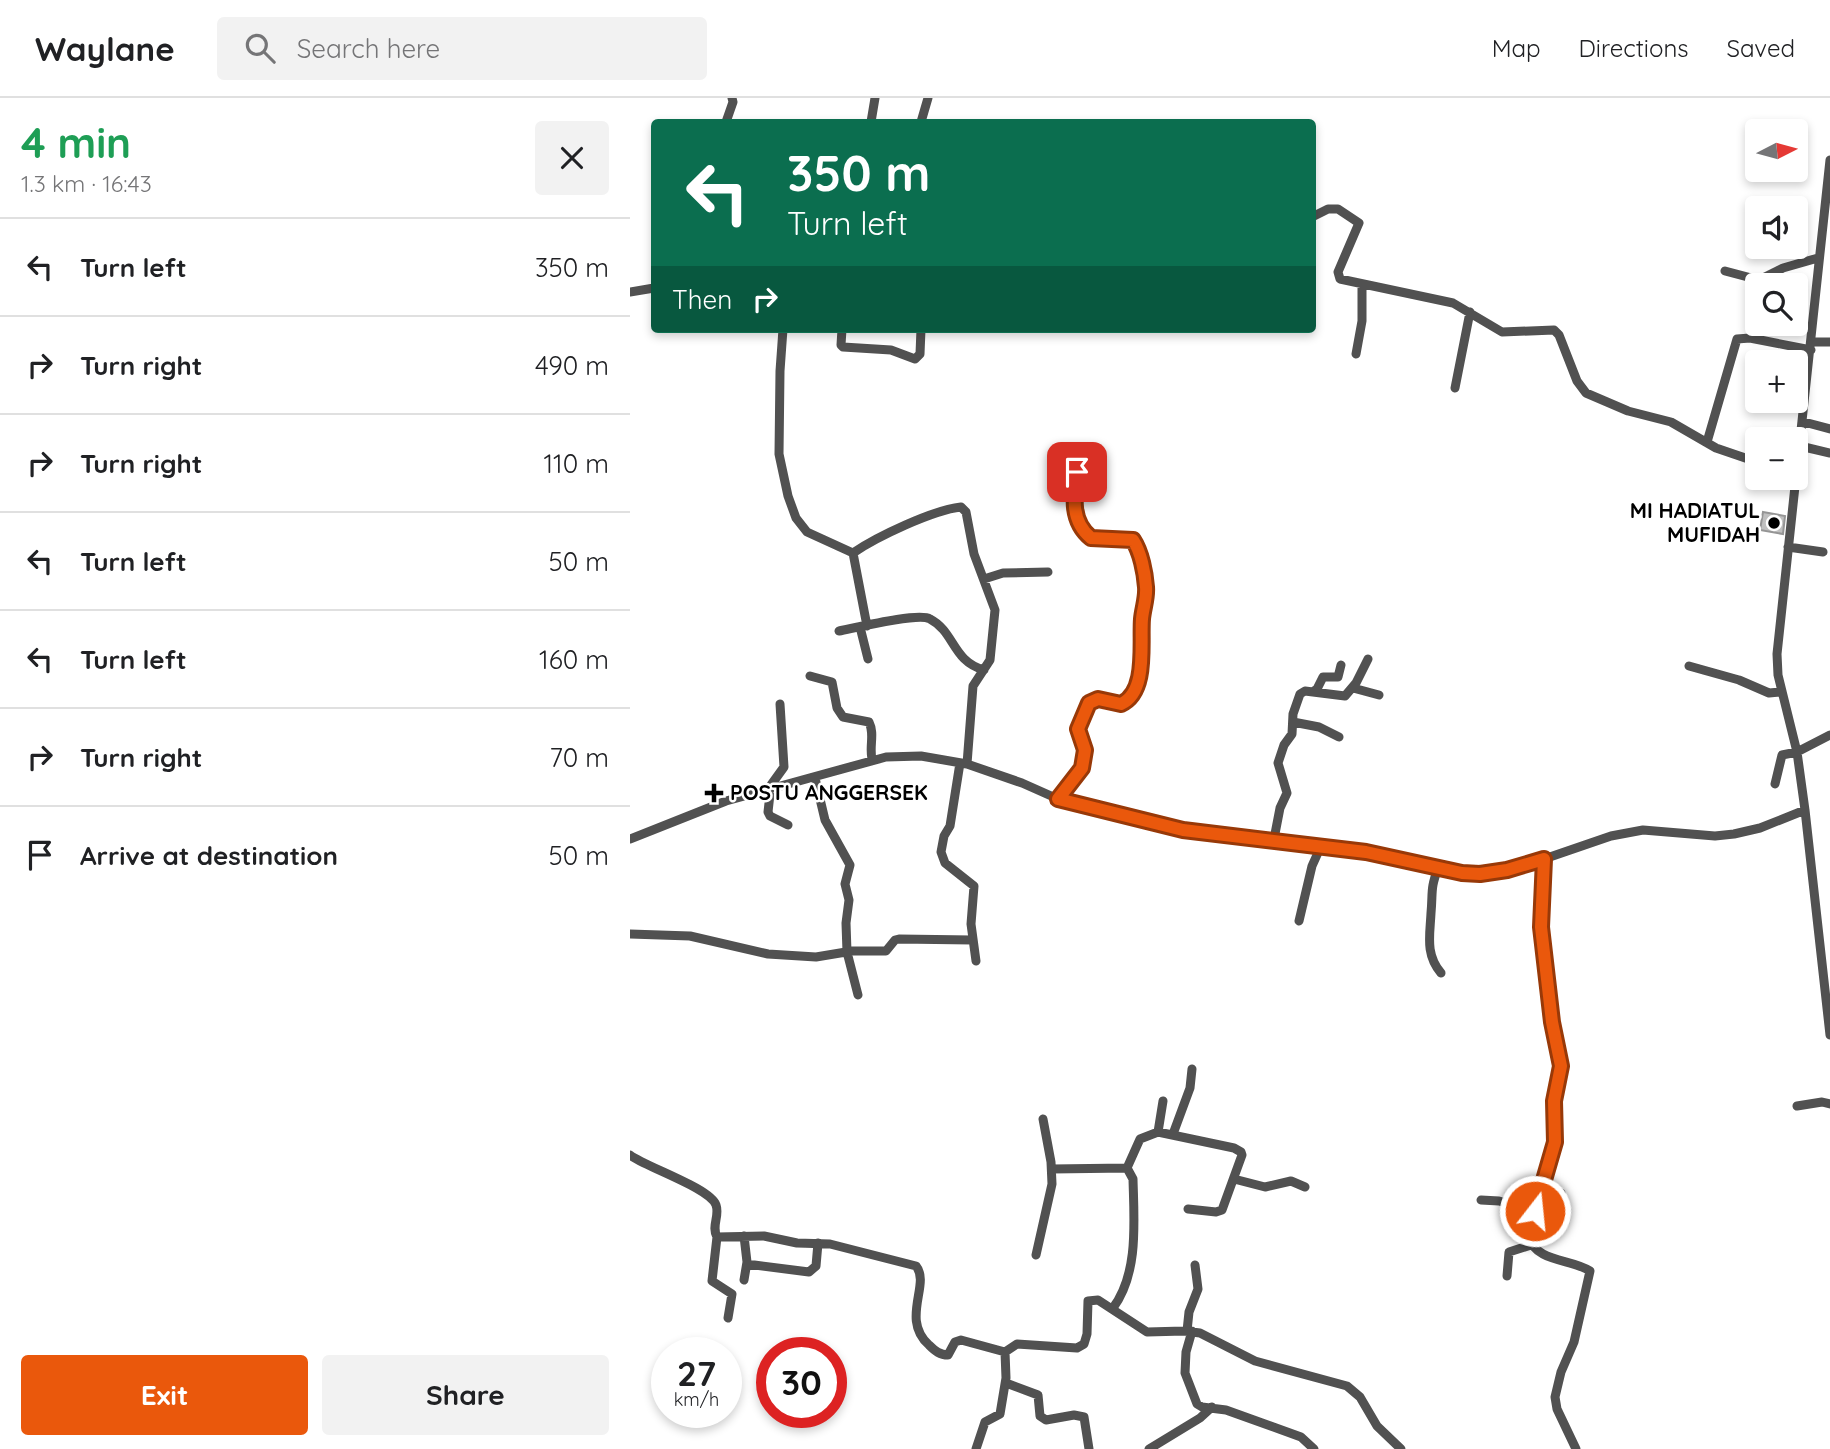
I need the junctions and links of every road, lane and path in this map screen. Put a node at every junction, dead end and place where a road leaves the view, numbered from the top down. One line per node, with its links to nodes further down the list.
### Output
1 (732, 98): 4 (street)
2 (875, 98): 5 (street)
3 (928, 98): 6 (street)
4 (727, 119)
5 (872, 119)
6 (921, 119)
7 (1830, 160): 9 (street)
8 (1316, 216): 11 (street)
9 (1818, 258): 10 (street); 19 (street)
10 (1725, 271)
11 (1362, 284): 14 (street); 20 (street)
12 (651, 288): 13 (street)
13 (630, 292)
14 (1470, 312): 21 (street); 25 (street)
15 (783, 333): 32 (street)
16 (842, 333): 17 (street)
17 (921, 333)
18 (1830, 342): 19 (street)
19 (1811, 346): 22 (street); 25 (street)
20 (1356, 354)
21 (1455, 388)
22 (1804, 422): 23 (street); 24 (street)
23 (1803, 427)
24 (1830, 429)
25 (1707, 442): 28 (street)
26 (1808, 448): 27 (street)
27 (1830, 453)
28 (1745, 457)
29 (1077, 472): 58 (street)
30 (1794, 490): 31 (street)
31 (1788, 547): 33 (street); 46 (street)
32 (853, 552): 35 (street); 36 (street)
33 (1823, 552)
34 (1048, 572): 35 (street)
35 (984, 579): 42 (street)
36 (863, 626): 37 (street); 38 (street); 42 (street)
37 (839, 631)
38 (868, 659)
39 (1368, 659): 44 (street)
40 (1341, 665): 45 (street)
41 (1689, 666): 46 (street)
42 (984, 670): 54 (street)
43 (810, 676): 53 (street)
44 (1353, 688): 45 (street); 47 (street)
45 (1312, 692): 49 (street)
46 (1781, 692): 52 (street)
47 (1379, 695)
48 (780, 704): 57 (street)
49 (1293, 722): 51 (street); 62 (street)
50 (1830, 735): 52 (street)
51 (1339, 737)
52 (1797, 752): 56 (street); 59 (street)
53 (872, 759): 54 (street); 55 (street)
54 (963, 763): 58 (street); 68 (street)
55 (815, 778): 57 (street); 69 (street)
56 (1774, 785)
57 (771, 791): 60 (street); 61 (street)
58 (1058, 799): 62 (street)
59 (1805, 810): 64 (street); 73 (street)
60 (788, 825)
61 (630, 839)
62 (1274, 839): 63 (street)
63 (1321, 846): 65 (street); 66 (street)
64 (1544, 859): 65 (street); 88 (street)
65 (1438, 868): 71 (street)
66 (1299, 921)
67 (630, 934): 69 (street)
68 (972, 940): 69 (street); 70 (street)
69 (847, 952): 72 (street)
70 (976, 961)
71 (1441, 973)
72 (858, 995)
73 (1830, 1035)
74 (1192, 1069): 80 (street)
75 (1163, 1101): 79 (street)
76 (1830, 1104): 77 (street)
77 (1797, 1107)
78 (1043, 1119): 83 (street)
79 (1158, 1132): 80 (street); 82 (street)
80 (1173, 1134): 84 (street)
81 (630, 1155): 91 (street)
82 (1127, 1168): 83 (street); 99 (street)
83 (1052, 1169): 94 (street)
84 (1234, 1179): 85 (street); 89 (street)
85 (1306, 1187)
86 (1561, 1193): 88 (street)
87 (1482, 1200): 88 (street)
88 (1535, 1208): 93 (street)
89 (1188, 1209)
90 (744, 1236): 91 (street); 92 (street); 95 (street)
91 (717, 1237): 100 (street)
92 (818, 1243): 95 (street); 102 (street)
93 (1531, 1245): 97 (street); 110 (street)
94 (1036, 1255)
95 (747, 1264): 98 (street)
96 (1195, 1265): 101 (street)
97 (1507, 1276)
98 (744, 1280)
99 (1112, 1308): 101 (street); 102 (street)
100 (727, 1318)
101 (1189, 1331): 104 (street); 109 (street)
102 (1005, 1352): 103 (street)
103 (1006, 1383): 105 (street); 106 (street)
104 (1212, 1407): 107 (street); 108 (street)
105 (976, 1449)
106 (1089, 1449)
107 (1149, 1449)
108 (1314, 1449)
109 (1401, 1449)
110 (1576, 1449)

